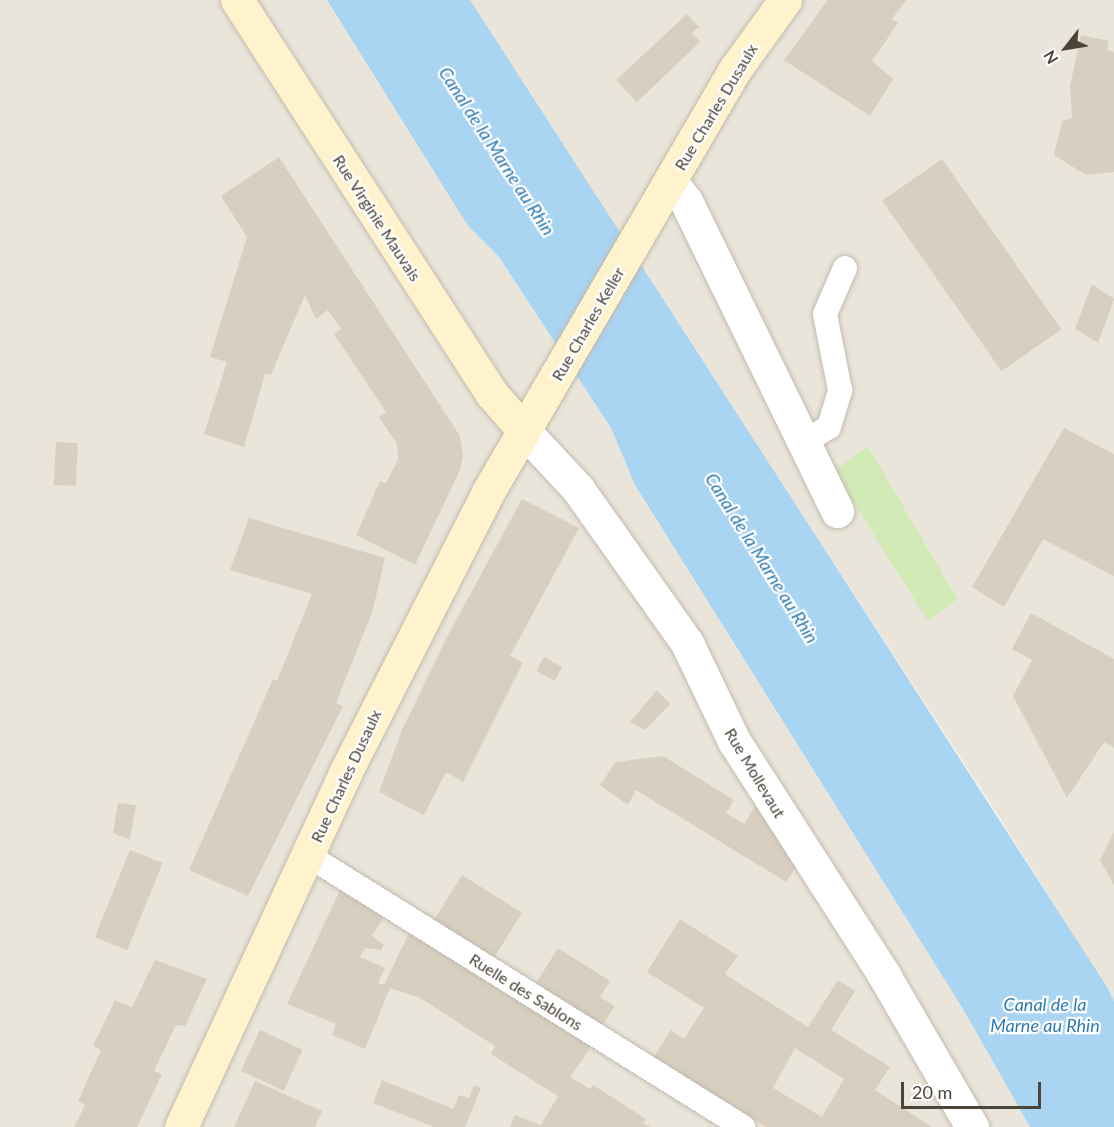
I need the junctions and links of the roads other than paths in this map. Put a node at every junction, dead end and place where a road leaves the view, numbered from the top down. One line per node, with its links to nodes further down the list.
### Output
1 (237, 0): 6 (street, Rue Virginie Mauvais)
2 (785, 0): 3 (street, Rue Charles Dusaulx)
3 (671, 183): 4 (street, Rue Charles Dusaulx); 7 (street)
4 (652, 216): 6 (street, Rue Charles Keller)
5 (845, 268): 7 (lane)
6 (524, 431): 9 (street, Rue Charles Dusaulx); 12 (street, Rue Mollevaut)
7 (804, 442): 8 (street)
8 (837, 511)
9 (309, 856): 10 (street, Rue Charles Dusaulx); 11 (lane, Ruelle des Sablons)
10 (181, 1127)
11 (743, 1127)
12 (972, 1127)

